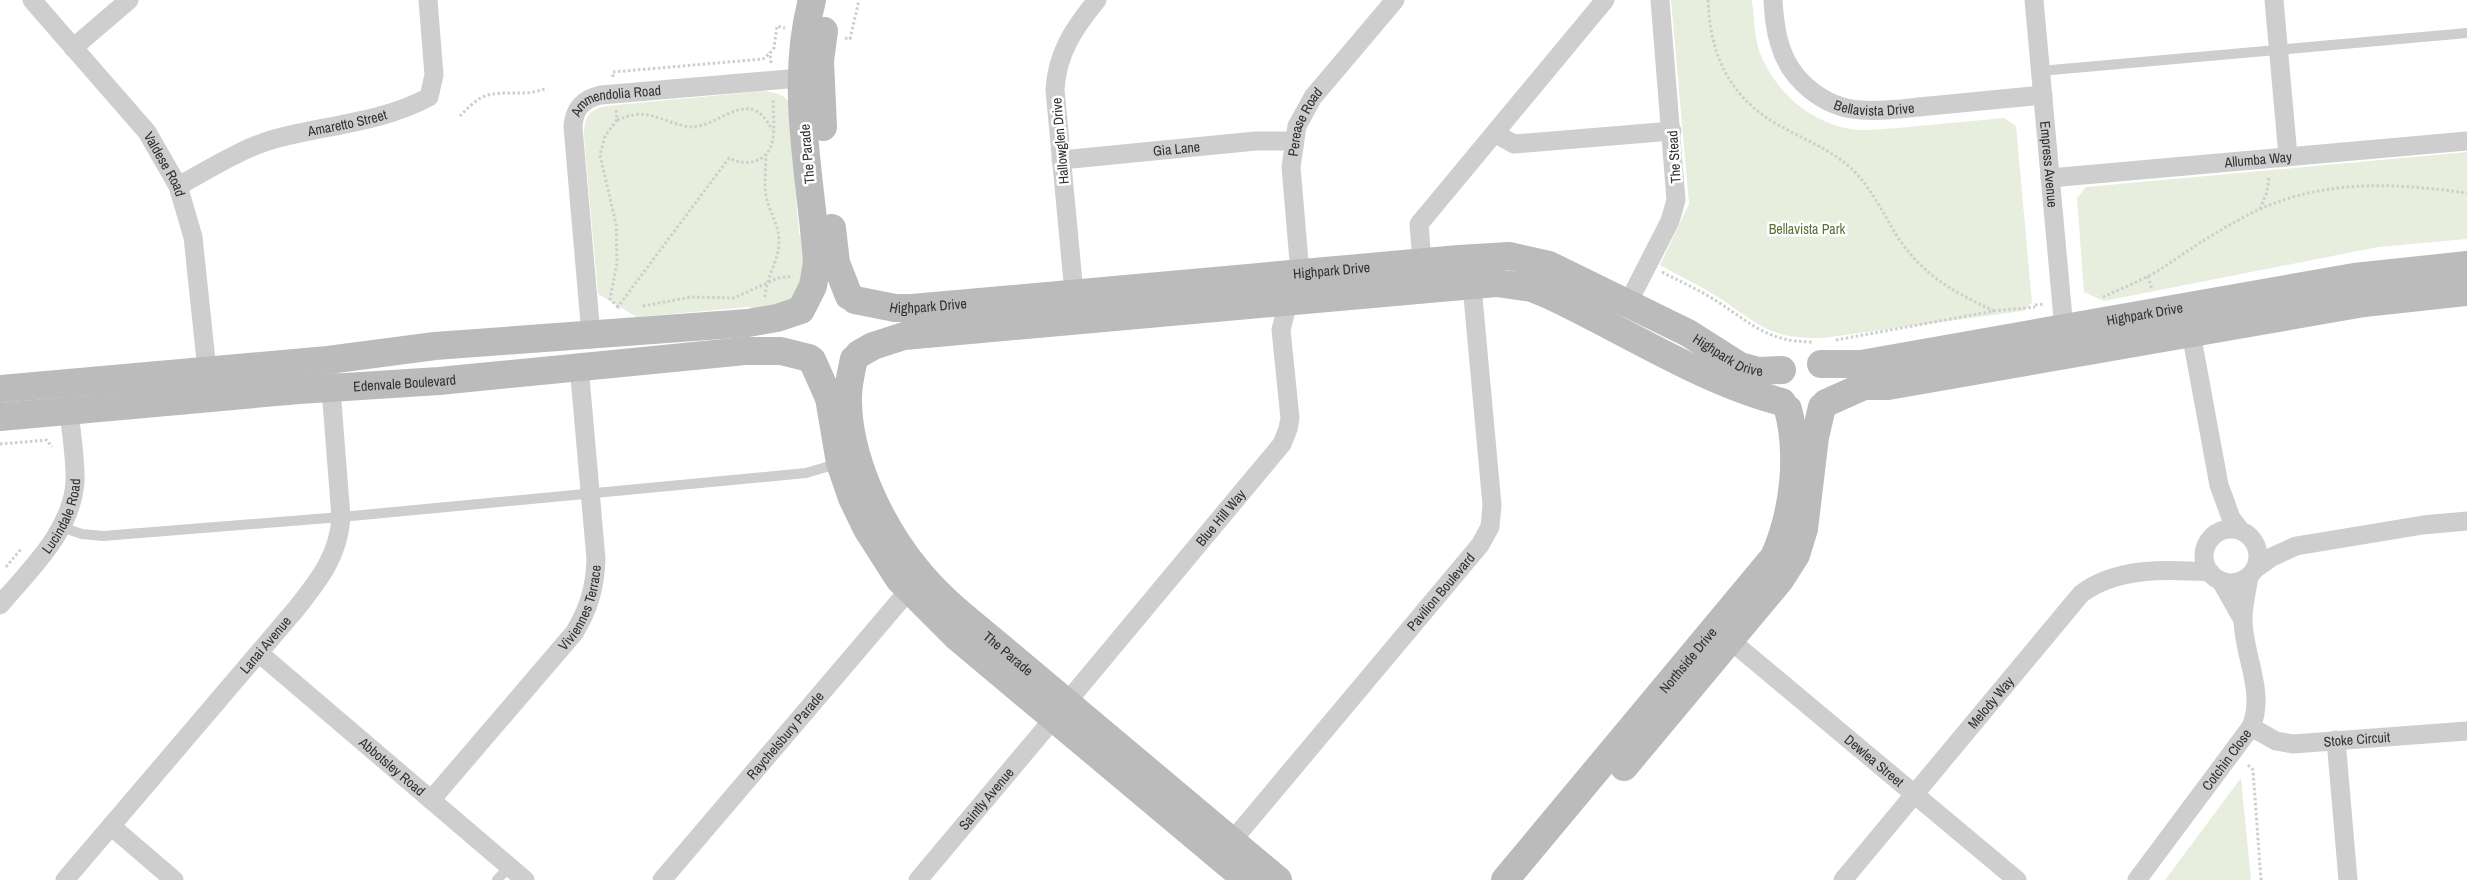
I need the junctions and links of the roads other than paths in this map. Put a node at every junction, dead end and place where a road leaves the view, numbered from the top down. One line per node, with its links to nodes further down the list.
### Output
1 (32, 0): 15 (street, Valdese Road)
2 (129, 0): 15 (street)
3 (428, 0): 27 (street, Amaretto Street)
4 (812, 0): 13 (street, The Parade)
5 (831, 0): 13 (street, The Parade)
6 (1097, 0): 25 (street, Hallowglen Drive)
7 (1395, 0): 23 (street, Perease Road)
8 (1605, 0): 21 (street)
9 (1660, 0): 20 (street, The Stead)
10 (1773, 0): 19 (street, Bellavista Drive)
11 (2034, 0): 17 (street, Empress Avenue)
12 (2274, 0): 16 (street)
13 (814, 33): 18 (street, The Parade)
14 (2467, 33): 16 (lane)
15 (73, 48): 27 (street, Valdese Road)
16 (2278, 51): 17 (lane); 24 (street)
17 (2040, 71): 19 (street, Empress Avenue)
18 (811, 78): 34 (street, The Parade); 38 (street, The Parade); 41 (street, Ammendolia Road)
19 (2043, 95): 26 (street, Empress Avenue)
20 (1672, 131): 21 (street); 36 (street, The Stead)
21 (1496, 134): 28 (street)
22 (2467, 141): 24 (street, Allumba Way)
23 (1294, 142): 25 (street, Gia Lane); 30 (street, Perease Road)
24 (2288, 156): 26 (street, Allumba Way)
25 (1061, 160): 33 (street, Hallowglen Drive)
26 (2050, 178): 39 (street, Empress Avenue)
27 (178, 186): 48 (street, Valdese Road)
28 (1422, 262): 30 (street, Highpark Drive); 36 (street, Highpark Drive)
29 (2467, 265): 37 (street, Highpark Drive)
30 (1300, 272): 33 (street, Highpark Drive)
31 (1472, 286): 35 (street, Highpark Drive); 53 (street, Highpark Drive); 80 (street, Pavilion Boulevard)
32 (2467, 292): 40 (street, Highpark Drive)
33 (1074, 293): 34 (street, Highpark Drive)
34 (852, 298): 38 (street); 44 (street)
35 (1288, 302): 44 (street, Highpark Drive); 73 (street, Blue Hill Way)
36 (1628, 303): 49 (street, Highpark Drive)
37 (2186, 305): 39 (street, Highpark Drive); 40 (street)
38 (802, 308): 41 (street); 45 (street)
39 (2063, 316): 42 (street, Highpark Drive); 43 (street)
40 (2191, 333): 43 (street, Highpark Drive); 57 (street)
41 (591, 335): 46 (street)
42 (1819, 353): 49 (street); 52 (street)
43 (2069, 356): 52 (street, Highpark Drive)
44 (856, 357): 45 (street); 73 (street, The Parade)
45 (811, 359): 47 (street, Edenvale Boulevard); 56 (street, The Parade)
46 (328, 360): 48 (street); 50 (street, Lanai Avenue)
47 (579, 366): 50 (street, Edenvale Boulevard); 58 (street, Viviennes Terrace)
48 (207, 370): 51 (street)
49 (1782, 370): 53 (street)
50 (330, 388): 54 (street, Edenvale Boulevard); 59 (street, Lanai Avenue)
51 (0, 389)
52 (1824, 405): 53 (street); 71 (street, Northside Drive)
53 (1785, 406): 71 (street, Northside Drive)
54 (69, 410): 55 (street, Edenvale Boulevard); 61 (street, Lucindale Road)
55 (0, 417)
56 (840, 463): 58 (lane); 68 (street, The Parade)
57 (2219, 485): 62 (street); 63 (street)
58 (590, 492): 59 (lane); 78 (street, Viviennes Terrace)
59 (341, 516): 61 (lane); 72 (street, Lanai Avenue)
60 (2467, 521): 64 (street)
61 (62, 527): 69 (street, Lucindale Road)
62 (2244, 533): 63 (street); 64 (street); 66 (street)
63 (2209, 541): 65 (street, Melody Way); 67 (street)
64 (2296, 546): 66 (street)
65 (2167, 569): 67 (street, Melody Way); 77 (street, Melody Way)
66 (2252, 573): 67 (street); 70 (street, Cotchin Close)
67 (2215, 577): 70 (street, Cotchin Close)
68 (909, 590): 73 (street, The Parade); 85 (street, Raychelsbury Parade)
69 (0, 605)
70 (2243, 620): 74 (street, Cotchin Close)
71 (1722, 634): 77 (street, Dewlea Street); 89 (street, Northside Drive); 90 (street, Northside Drive)
72 (259, 653): 78 (street, Abbotsley Road); 79 (street, Lanai Avenue)
73 (1060, 710): 80 (street, The Parade); 86 (street, Saintly Avenue)
74 (2251, 727): 76 (street, Stoke Circuit); 93 (street, Cotchin Close)
75 (2467, 731): 76 (street, Stoke Circuit)
76 (2336, 740): 94 (street)
77 (1914, 794): 91 (street, Melody Way); 92 (street, Dewlea Street)
78 (431, 800): 81 (street, Abbotsley Road)
79 (111, 826): 82 (street, Lanai Avenue); 83 (street)
80 (1226, 849): 87 (street, The Parade); 88 (street, The Parade)
81 (503, 873): 84 (street, Abbotsley Road)
82 (65, 880)
83 (174, 880)
84 (524, 880)
85 (662, 880)
86 (918, 880)
87 (1247, 880)
88 (1278, 880)
89 (1505, 880)
90 (1529, 880)
91 (1843, 880)
92 (2017, 880)
93 (2137, 880)
94 (2348, 880)

